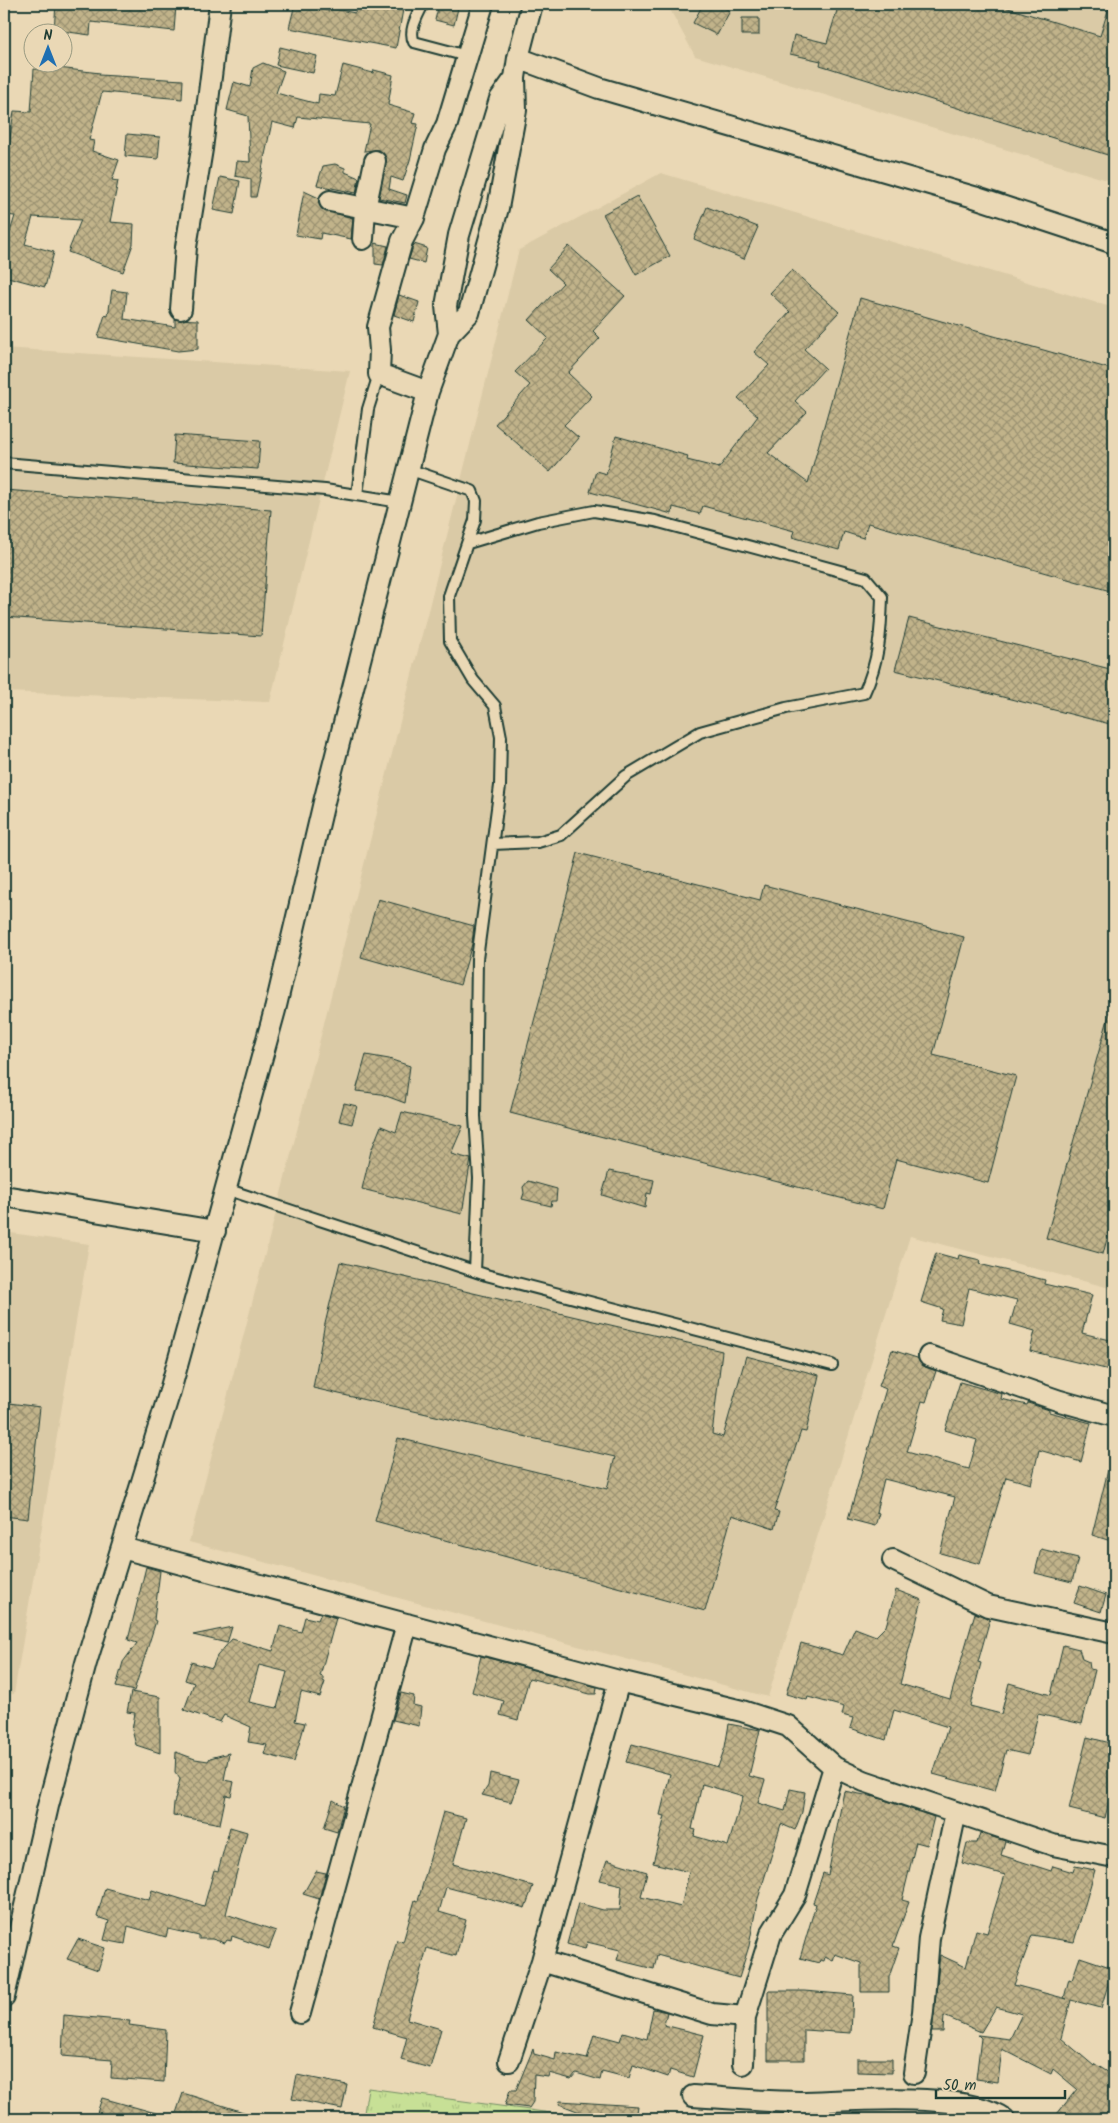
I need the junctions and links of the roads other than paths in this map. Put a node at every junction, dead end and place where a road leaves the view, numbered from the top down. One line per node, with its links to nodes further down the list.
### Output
1 (220, 4): 13 (street)
2 (422, 4): 5 (lane)
3 (482, 4): 5 (street)
4 (532, 4): 6 (street)
5 (467, 56): 10 (street)
6 (516, 68): 12 (street); 14 (street); 14 (street)
7 (375, 161): 9 (street)
8 (330, 201): 9 (street)
9 (365, 209): 10 (street); 11 (street)
10 (414, 218): 15 (street)
11 (363, 239)
12 (1114, 243)
13 (182, 309)
14 (449, 334): 16 (street)
15 (379, 374): 16 (street); 19 (lane)
16 (428, 392): 18 (street)
17 (4, 463): 19 (lane)
18 (408, 469): 20 (street); 21 (lane)
19 (357, 495): 20 (lane)
20 (400, 502): 23 (street)
21 (468, 543): 22 (lane); 22 (lane)
22 (493, 844): 26 (lane)
23 (226, 1189): 25 (street); 26 (lane)
24 (4, 1196): 25 (street)
25 (215, 1230): 30 (street)
26 (475, 1271): 28 (lane)
27 (929, 1356): 29 (street)
28 (832, 1365)
29 (1114, 1416)
30 (122, 1548): 32 (street); 39 (street)
31 (894, 1560): 33 (street)
32 (407, 1624): 34 (street); 40 (street)
33 (1114, 1633)
34 (619, 1681): 35 (street); 38 (street)
35 (834, 1767): 36 (street); 41 (street)
36 (956, 1812): 37 (street); 44 (street)
37 (1114, 1857)
38 (542, 1961): 41 (street); 42 (street)
39 (4, 1997)
40 (300, 2013)
41 (745, 2017): 43 (street)
42 (509, 2061)
43 (743, 2064)
44 (914, 2073)
45 (693, 2096): 46 (street)
46 (800, 2110): 47 (street)
47 (1004, 2119)

